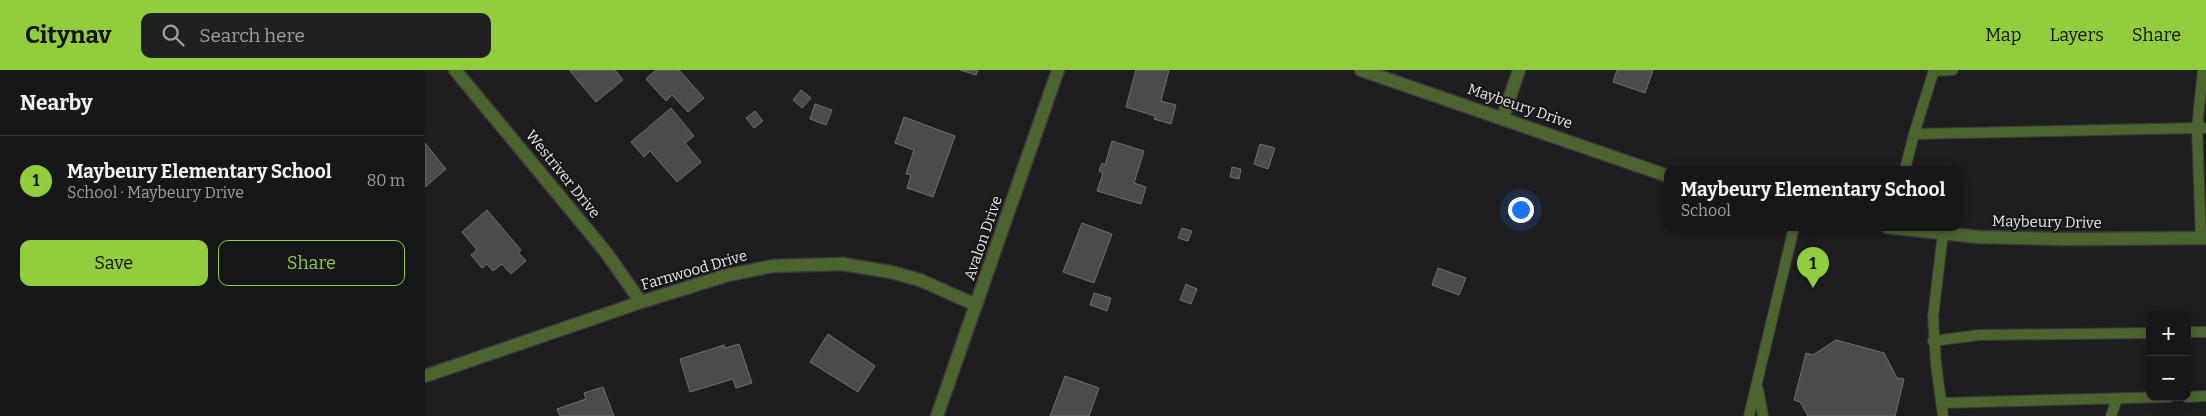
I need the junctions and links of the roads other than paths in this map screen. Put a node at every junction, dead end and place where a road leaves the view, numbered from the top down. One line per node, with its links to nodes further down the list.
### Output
1 (455, 70): 17 (street, Westriver Drive)
2 (1059, 70): 18 (street, Avalon Drive)
3 (1361, 70): 8 (street, Maybeury Drive)
4 (1519, 70): 8 (street)
5 (1934, 70): 6 (lane); 10 (lane)
6 (1953, 70)
7 (2203, 70): 9 (lane)
8 (1503, 117): 12 (street, Maybeury Drive)
9 (2202, 128): 10 (lane); 16 (lane)
10 (1914, 134): 11 (lane)
11 (1906, 166)
12 (1664, 175)
13 (1793, 231): 24 (lane)
14 (1926, 231): 15 (street, Maybeury Drive)
15 (1943, 233): 16 (street, Maybeury Drive); 22 (lane)
16 (2203, 238)
17 (641, 302): 18 (street, Farnwood Drive); 23 (street, Farnwood Drive)
18 (976, 305): 30 (street, Avalon Drive)
19 (2191, 332): 20 (lane)
20 (2206, 332)
21 (2146, 333): 22 (lane)
22 (1933, 341): 29 (lane)
23 (425, 376)
24 (1757, 388): 31 (lane); 32 (lane)
25 (2206, 396): 26 (lane)
26 (2191, 397)
27 (2146, 398): 28 (lane)
28 (2117, 399): 29 (lane); 34 (lane)
29 (1941, 404): 33 (lane)
30 (937, 416)
31 (1749, 416)
32 (1763, 416)
33 (1943, 416)
34 (2111, 416)

